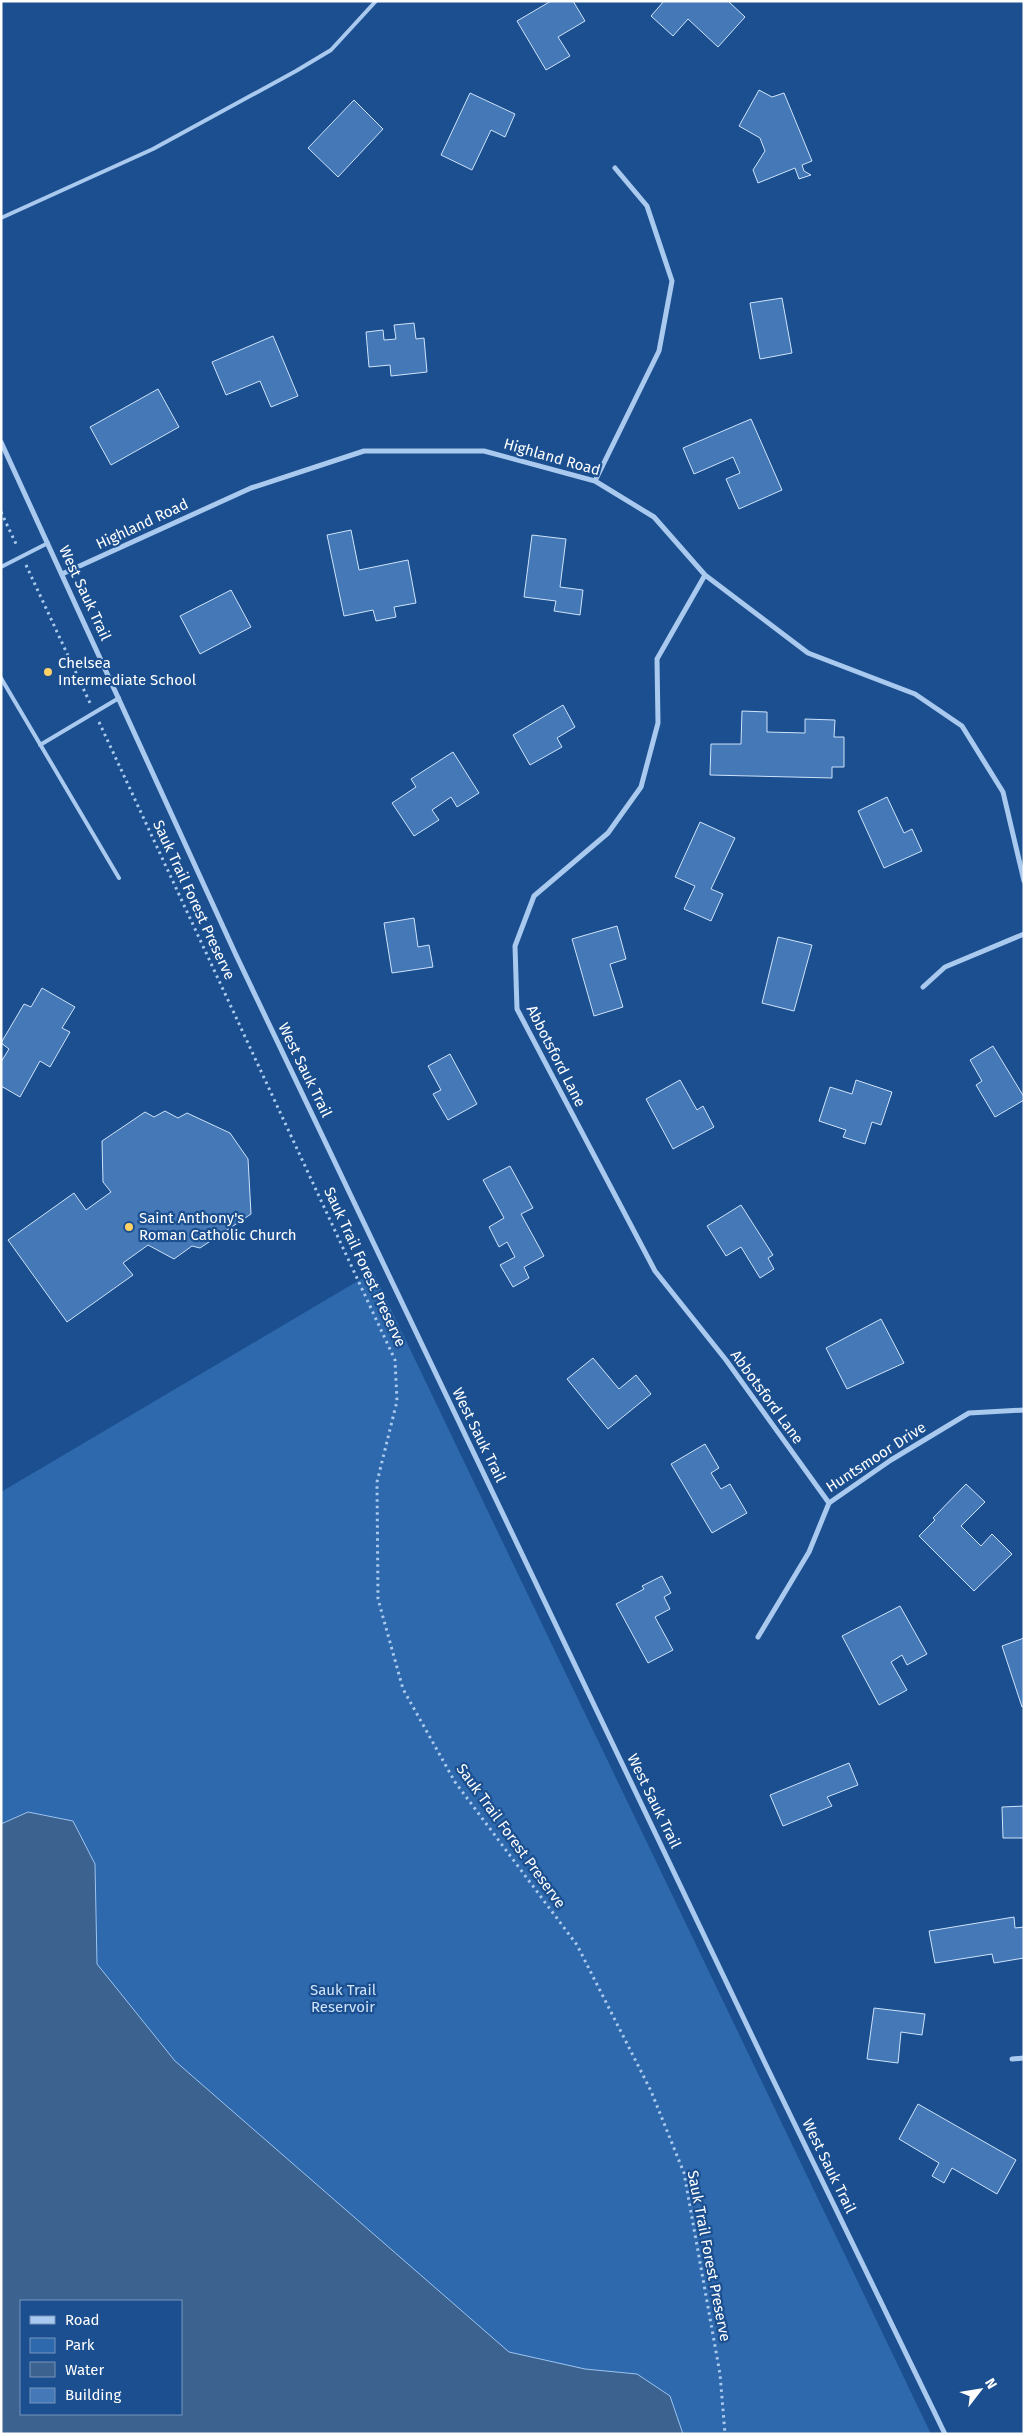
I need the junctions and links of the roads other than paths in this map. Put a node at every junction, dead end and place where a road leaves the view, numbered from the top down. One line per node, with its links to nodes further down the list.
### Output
1 (376, 1): 3 (lane)
2 (615, 168): 5 (street)
3 (1, 218)
4 (1, 442): 6 (street, West Sauk Trail)
5 (595, 480): 8 (street, Highland Road); 9 (street, Highland Road)
6 (48, 543): 7 (lane); 8 (street, West Sauk Trail)
7 (1, 567)
8 (62, 574): 11 (street, West Sauk Trail)
9 (705, 575): 14 (street, Highland Road); 18 (street, Abbotsford Lane)
10 (1, 678): 12 (lane)
11 (119, 698): 12 (lane); 22 (street, West Sauk Trail)
12 (40, 744): 13 (lane)
13 (119, 878)
14 (1024, 880)
15 (1024, 934): 16 (street)
16 (923, 987)
17 (1024, 1410): 18 (street, Huntsmoor Drive)
18 (829, 1504): 19 (street, Huntsmoor Drive)
19 (758, 1637)
20 (1024, 2058): 21 (street)
21 (1012, 2059)
22 (945, 2434)

